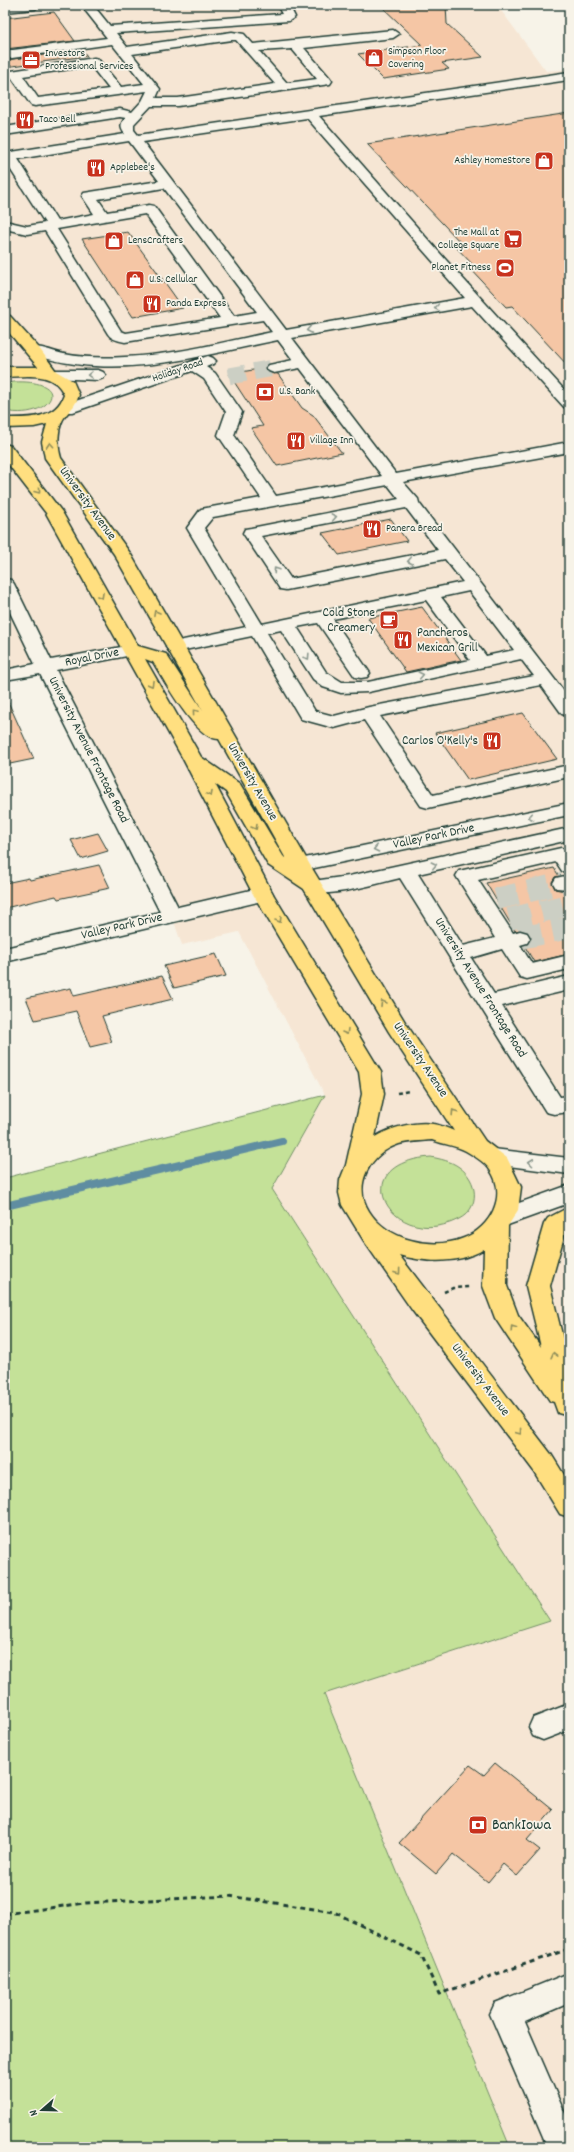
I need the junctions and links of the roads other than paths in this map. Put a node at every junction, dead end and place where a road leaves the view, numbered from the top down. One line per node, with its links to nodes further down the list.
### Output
1 (35, 5): 4 (street)
2 (87, 5): 6 (street)
3 (282, 5): 6 (street)
4 (5, 8)
5 (393, 34): 7 (street)
6 (115, 41): 8 (street); 9 (street); 11 (street)
7 (295, 45): 8 (street); 12 (street)
8 (250, 48): 12 (street)
9 (5, 55)
10 (569, 76): 15 (street)
11 (152, 87): 13 (street); 14 (street)
12 (284, 87): 14 (street)
13 (116, 91): 13 (street)
14 (148, 102): 17 (street)
15 (310, 113): 19 (street); 25 (street)
16 (27, 114): 17 (street)
17 (127, 115): 18 (street); 19 (street)
18 (5, 131)
19 (134, 138): 20 (street); 21 (street)
20 (7, 157): 24 (street)
21 (168, 184): 22 (street); 27 (street)
22 (103, 217): 24 (street); 29 (street)
23 (5, 226): 24 (street)
24 (52, 226): 29 (street)
25 (476, 301): 26 (street); 30 (street, one-way to 30)
26 (486, 312): 30 (street); 39 (street)
27 (266, 315): 29 (street); 30 (street)
28 (5, 319): 31 (main road)
29 (230, 321)
30 (287, 340): 32 (street, Holiday Road); 33 (street)
31 (34, 351): 32 (street, Holiday Road); 36 (main road)
32 (188, 360): 36 (street, Holiday Road, one-way to 36); 38 (street); 40 (street, Holiday Road)
33 (303, 363): 34 (street); 44 (street)
34 (274, 368)
35 (5, 372): 36 (main road)
36 (52, 374): 40 (main road, University Avenue)
37 (229, 376): 38 (street)
38 (212, 379): 45 (street)
39 (569, 404)
40 (62, 412): 41 (main road); 54 (main road, University Avenue, one-way to 40)
41 (5, 424)
42 (569, 447): 44 (street)
43 (5, 449): 55 (main road, one-way to 55)
44 (394, 479): 45 (street); 46 (street)
45 (272, 501): 53 (street)
46 (412, 502): 47 (street); 47 (street, one-way to 46)
47 (449, 553): 49 (street)
48 (5, 584): 58 (street, University Avenue Frontage Road)
49 (474, 586): 50 (street); 56 (street)
50 (430, 594): 51 (street); 57 (street)
51 (322, 616): 52 (street); 59 (street)
52 (286, 624): 53 (street); 57 (street, one-way to 57)
53 (255, 630): 54 (street); 63 (street)
54 (175, 647): 64 (main road, University Avenue)
55 (132, 650): 58 (street, Royal Drive); 64 (main road, one-way to 55); 65 (main road, one-way to 65)
56 (525, 653): 57 (street); 61 (street)
57 (481, 662)
58 (45, 667): 60 (street, Royal Drive); 74 (street, University Avenue Frontage Road)
59 (361, 673)
60 (5, 675)
61 (545, 679): 62 (street); 63 (street)
62 (569, 710)
63 (369, 714): 66 (street)
64 (233, 749): 69 (main road, University Avenue)
65 (192, 759): 72 (main road, one-way to 72); 73 (main road, one-way to 73)
66 (569, 771)
67 (569, 810): 69 (street, Valley Park Drive, one-way to 69)
68 (569, 834): 70 (street, Valley Park Drive, one-way to 68)
69 (300, 865): 72 (main road, University Avenue)
70 (406, 871): 72 (street, Valley Park Drive); 76 (street, University Avenue Frontage Road)
71 (567, 877): 75 (street)
72 (313, 887): 82 (main road, University Avenue, one-way to 72)
73 (263, 894): 74 (street, Valley Park Drive); 83 (main road, one-way to 83)
74 (172, 916): 77 (street, Valley Park Drive)
75 (513, 940): 76 (street); 78 (street)
76 (458, 954): 80 (street, University Avenue Frontage Road)
77 (5, 955)
78 (569, 962)
79 (569, 983): 80 (street)
80 (489, 1002): 81 (street, University Avenue Frontage Road)
81 (562, 1105)
82 (484, 1151): 83 (main road); 84 (street, one-way to 82); 88 (main road)
83 (357, 1165): 87 (main road)
84 (569, 1166)
85 (569, 1194): 88 (street)
86 (569, 1216): 89 (main road, one-way to 86)
87 (359, 1217): 88 (main road); 90 (main road, University Avenue, one-way to 90)
88 (501, 1222): 89 (main road, one-way to 88)
89 (568, 1407)
90 (542, 1462): 91 (main road); 92 (main road, University Avenue)
91 (569, 1481)
92 (569, 1506)
93 (569, 1717): 94 (street)
94 (544, 1727)
95 (569, 1988): 96 (street)
96 (563, 2147)

